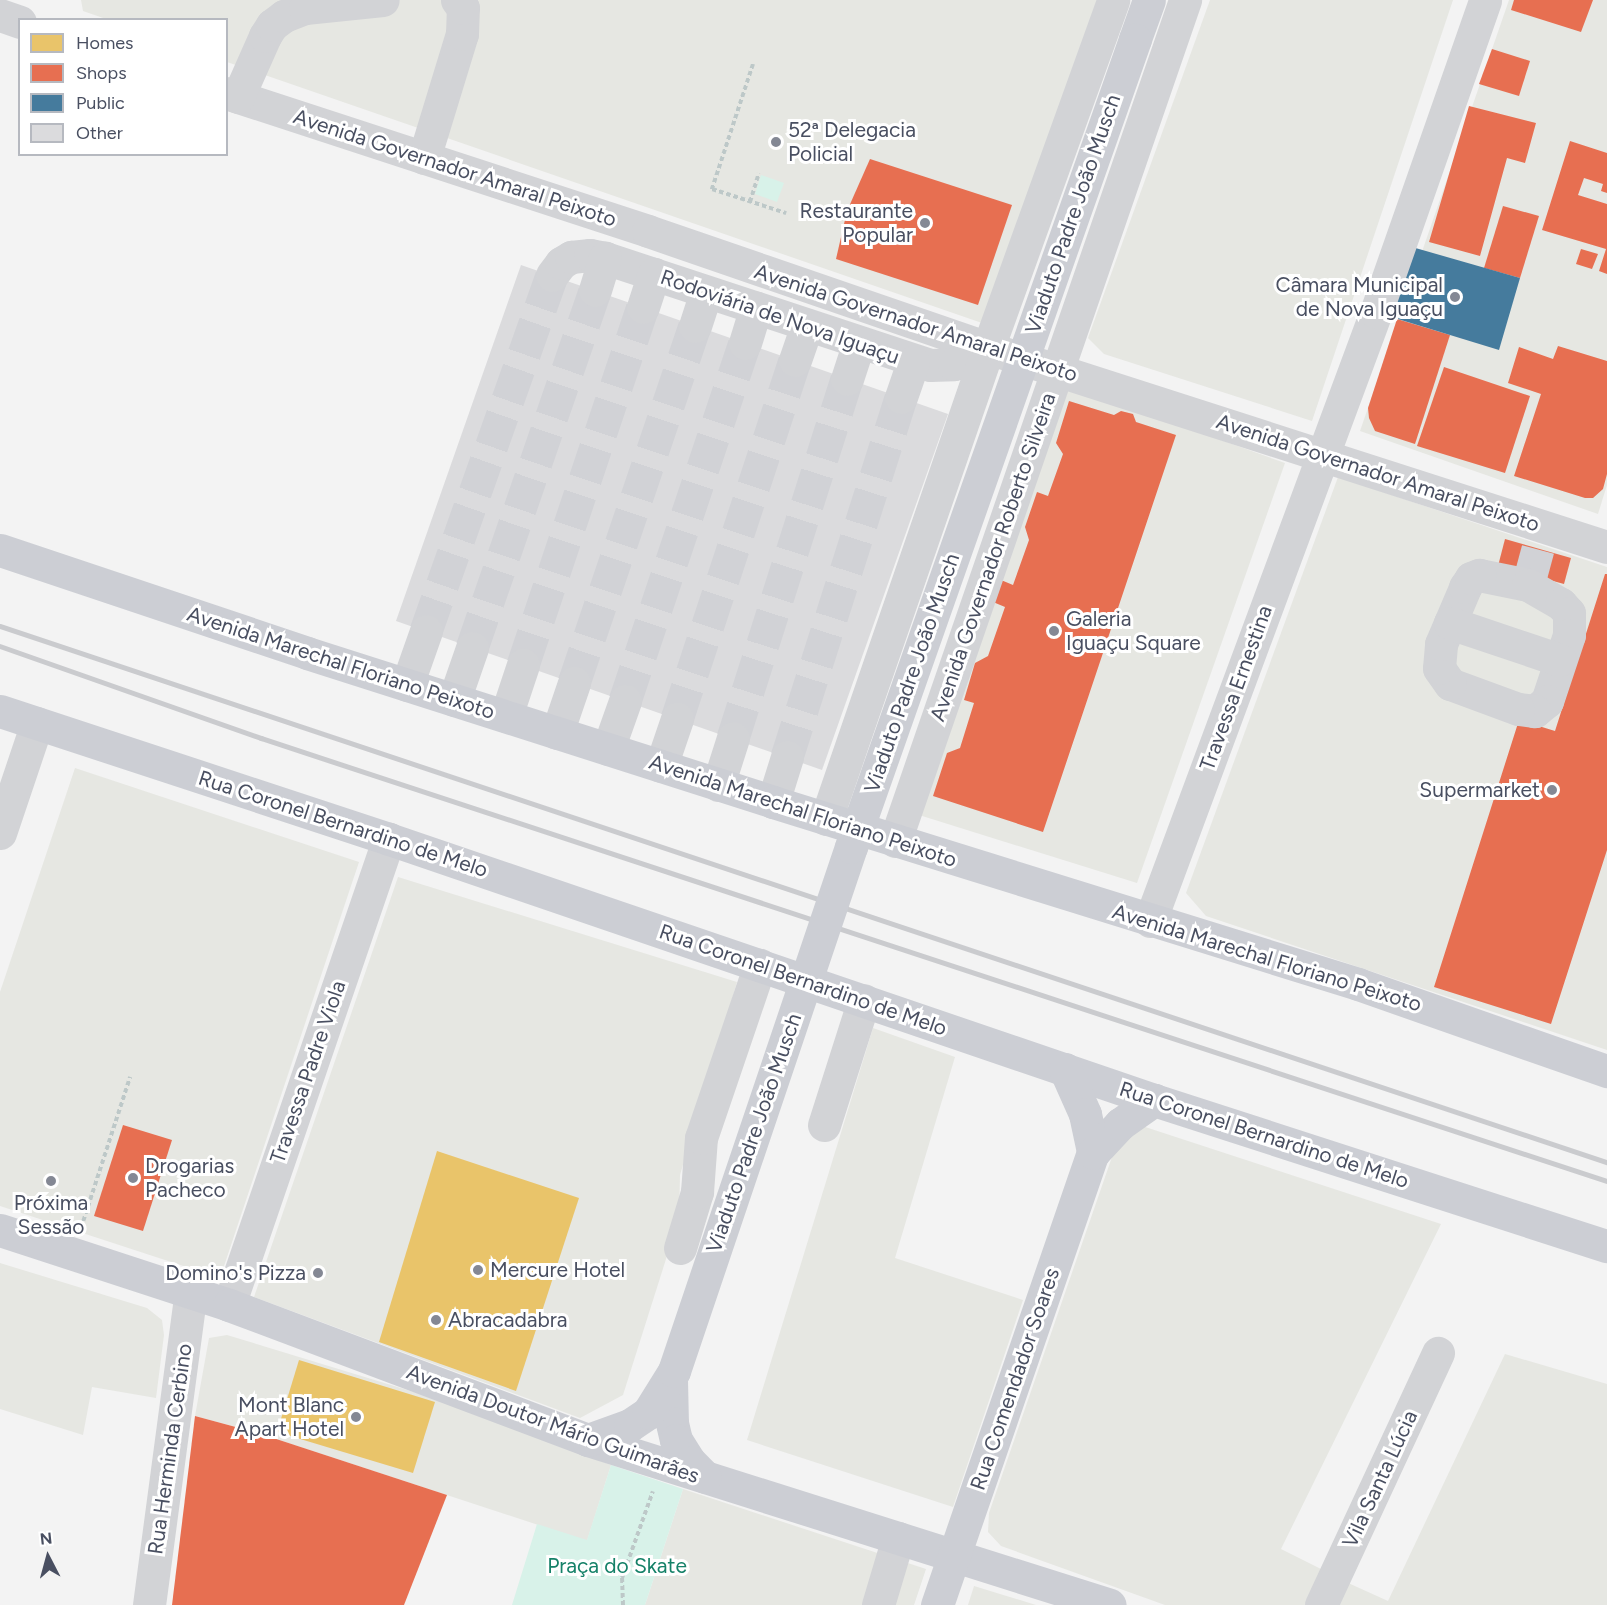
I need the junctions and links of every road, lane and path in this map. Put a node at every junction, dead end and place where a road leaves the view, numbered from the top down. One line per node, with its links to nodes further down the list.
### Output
1 (383, 0): 10 (street)
2 (457, 0): 11 (street)
3 (1113, 0): 26 (street)
4 (1185, 0): 29 (street, Avenida Governador Roberto Silveira)
5 (1485, 0): 32 (street, Travessa Ernestina)
6 (1149, 1): 76 (main road, Viaduto Padre João Musch, bridge)
7 (0, 15): 8 (street)
8 (18, 21)
9 (753, 64): 13 (path)
10 (232, 95): 11 (street, Avenida Governador Amaral Peixoto)
11 (424, 158): 26 (street, Avenida Governador Amaral Peixoto)
12 (759, 173): 13 (path)
13 (750, 202): 14 (path)
14 (786, 213)
15 (605, 258): 16 (street, Rodoviária de Nova Iguaçu); 17 (street, Rodoviária de Nova Iguaçu); 18 (street)
16 (561, 266)
17 (654, 274): 19 (street, Rodoviária de Nova Iguaçu); 20 (street)
18 (595, 290)
19 (706, 293): 21 (street, Rodoviária de Nova Iguaçu); 23 (street)
20 (643, 307)
21 (756, 308): 22 (street, Rodoviária de Nova Iguaçu); 24 (street)
22 (807, 325): 25 (street, Rodoviária de Nova Iguaçu); 27 (street)
23 (695, 326)
24 (745, 343)
25 (859, 343): 28 (street, Rodoviária de Nova Iguaçu); 30 (street)
26 (988, 348): 28 (street, Rodoviária de Nova Iguaçu); 29 (street, Avenida Governador Amaral Peixoto); 56 (street)
27 (795, 360)
28 (913, 362): 31 (street)
29 (1058, 370): 32 (street, Avenida Governador Amaral Peixoto); 59 (street, Avenida Governador Roberto Silveira)
30 (847, 379)
31 (902, 397)
32 (1323, 455): 35 (street, Avenida Governador Amaral Peixoto); 60 (street, Travessa Ernestina)
33 (1607, 547): 35 (street, Avenida Governador Amaral Peixoto)
34 (0, 550): 42 (main road, Avenida Marechal Floriano Peixoto)
35 (1535, 559): 36 (street); 39 (street)
36 (1450, 622): 39 (street); 39 (street)
37 (426, 632): 42 (street)
38 (472, 648): 43 (street)
39 (1560, 660)
40 (523, 665): 46 (street)
41 (574, 683): 49 (street)
42 (407, 685): 43 (main road, Avenida Marechal Floriano Peixoto)
43 (454, 700): 46 (main road, Avenida Marechal Floriano Peixoto)
44 (625, 701): 51 (street)
45 (0, 711): 48 (main road, Rua Coronel Bernardino de Melo)
46 (506, 716): 49 (main road, Avenida Marechal Floriano Peixoto)
47 (676, 719): 53 (street)
48 (37, 723): 57 (street); 58 (main road, Rua Coronel Bernardino de Melo)
49 (557, 733): 51 (main road, Avenida Marechal Floriano Peixoto)
50 (733, 738): 54 (street)
51 (608, 749): 53 (main road, Avenida Marechal Floriano Peixoto)
52 (787, 757): 55 (street)
53 (661, 766): 54 (main road, Avenida Marechal Floriano Peixoto)
54 (718, 785): 55 (main road, Avenida Marechal Floriano Peixoto)
55 (773, 802): 56 (main road, Avenida Marechal Floriano Peixoto)
56 (826, 819): 59 (main road, Avenida Marechal Floriano Peixoto)
57 (0, 833)
58 (389, 839): 61 (main road, Rua Coronel Bernardino de Melo); 74 (street, Travessa Padre Viola)
59 (895, 841): 60 (main road, Avenida Marechal Floriano Peixoto)
60 (1150, 921): 64 (main road, Avenida Marechal Floriano Peixoto)
61 (760, 965): 62 (main road, Rua Coronel Bernardino de Melo); 71 (street)
62 (864, 1000): 63 (main road, Rua Coronel Bernardino de Melo); 67 (street)
63 (1065, 1069): 66 (main road, Rua Coronel Bernardino de Melo); 68 (main road)
64 (1607, 1071)
65 (130, 1077): 72 (path)
66 (1154, 1100): 68 (main road, Rua Comendador Soares); 70 (main road, Rua Coronel Bernardino de Melo)
67 (824, 1125)
68 (1093, 1153): 81 (main road, Rua Comendador Soares)
69 (0, 1230): 72 (main road, Avenida Doutor Mário Guimarães)
70 (1607, 1246)
71 (680, 1248)
72 (73, 1254): 73 (main road, Avenida Doutor Mário Guimarães)
73 (191, 1292): 74 (main road, Avenida Doutor Mário Guimarães); 82 (street, Rua Herminda Cerbino)
74 (229, 1305): 77 (main road, Avenida Doutor Mário Guimarães)
75 (1438, 1353): 87 (street, Vila Santa Lúcia)
76 (672, 1376): 77 (main road, Viaduto Padre João Musch); 79 (main road, Viaduto Padre João Musch)
77 (588, 1440): 78 (main road, Avenida Doutor Mário Guimarães)
78 (663, 1464): 79 (main road, Avenida Doutor Mário Guimarães); 83 (path)
79 (705, 1477): 80 (main road, Avenida Doutor Mário Guimarães)
80 (898, 1538): 81 (main road, Avenida Doutor Mário Guimarães); 84 (street)
81 (954, 1555): 85 (main road, Rua Comendador Soares); 86 (main road, Avenida Doutor Mário Guimarães)
82 (149, 1605)
83 (623, 1605)
84 (878, 1605)
85 (937, 1605)
86 (1110, 1605)
87 (1321, 1605)

